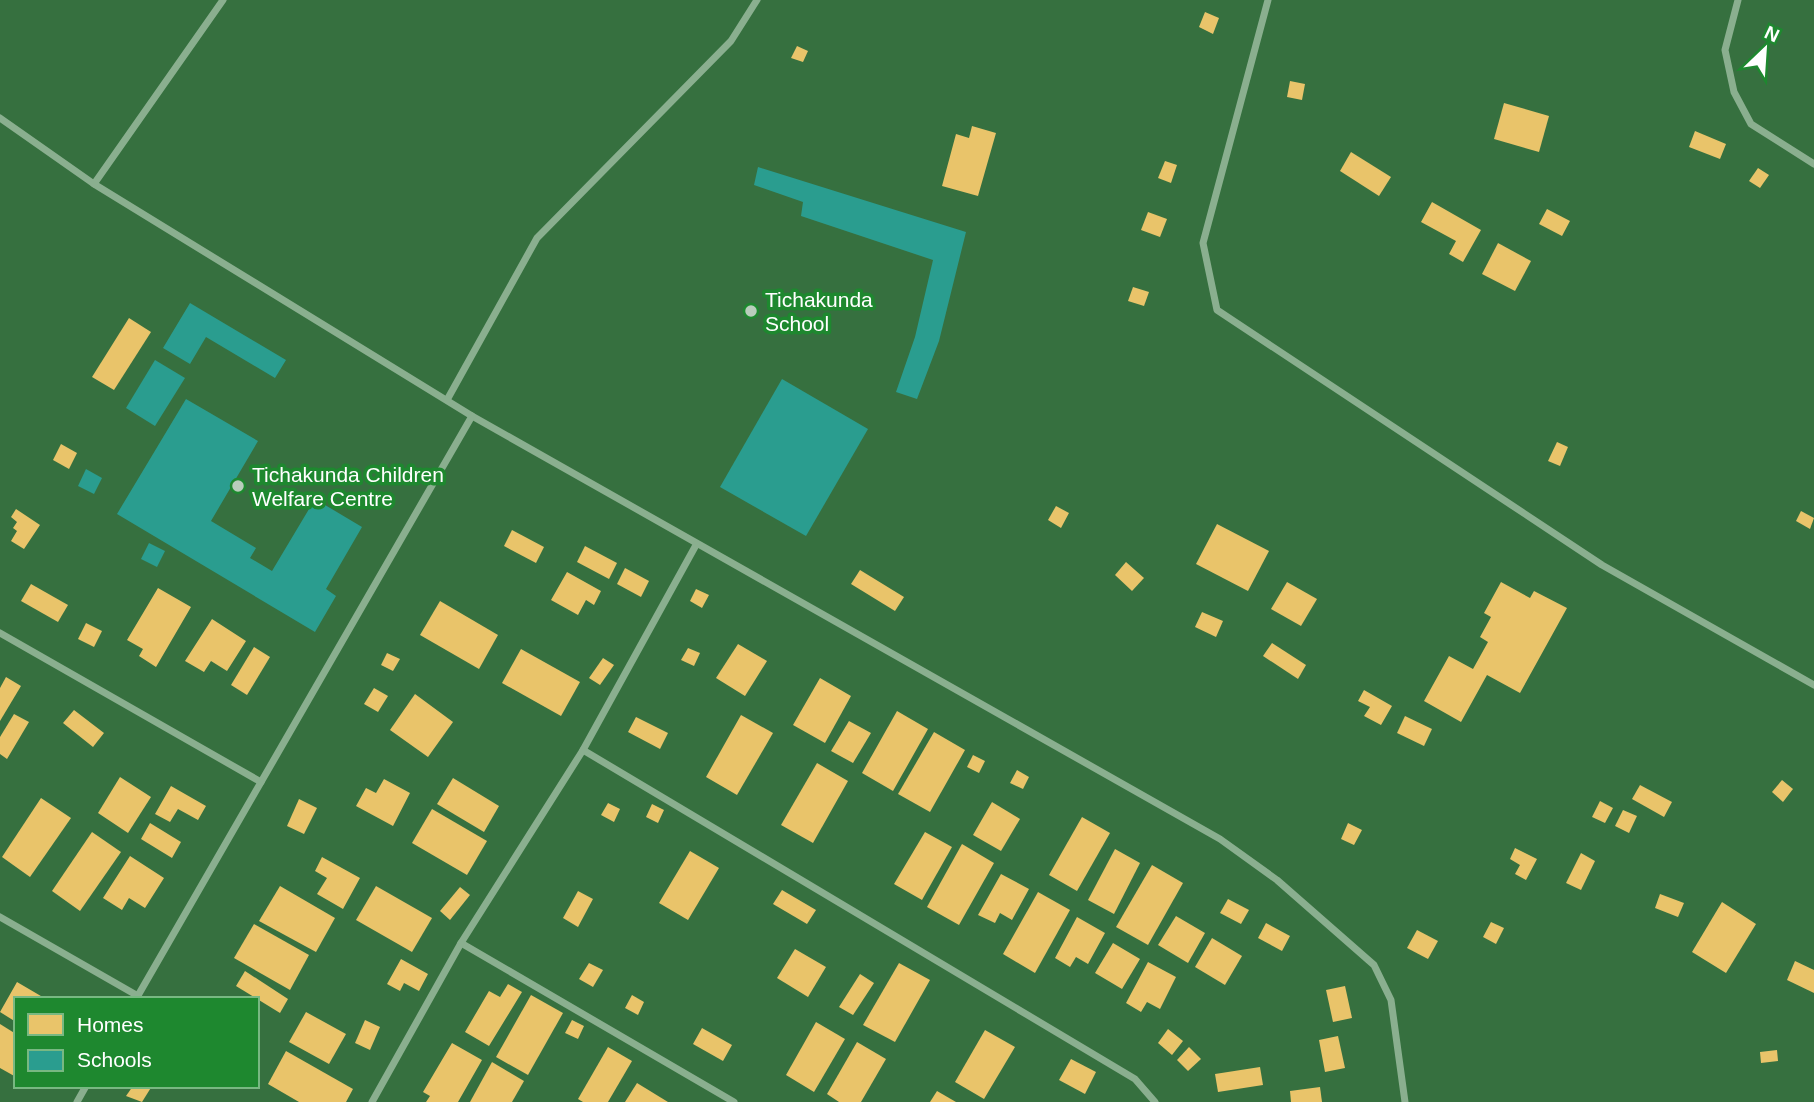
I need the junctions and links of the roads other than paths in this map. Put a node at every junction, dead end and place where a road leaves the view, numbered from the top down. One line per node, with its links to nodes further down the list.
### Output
1 (223, 0): 7 (street)
2 (757, 0): 8 (street)
3 (1268, 0): 12 (street)
4 (1738, 0): 6 (street)
5 (0, 118): 7 (street)
6 (1814, 163)
7 (94, 184): 8 (street)
8 (447, 400): 9 (street)
9 (472, 415): 10 (street); 14 (street)
10 (696, 545): 13 (street); 21 (street)
11 (0, 633): 14 (street)
12 (1814, 685)
13 (583, 750): 16 (street); 20 (street)
14 (261, 782): 17 (street)
15 (0, 917): 17 (street)
16 (461, 943): 18 (street); 19 (street)
17 (137, 997)
18 (372, 1102)
19 (734, 1102)
20 (1155, 1102)
21 (1405, 1102)

